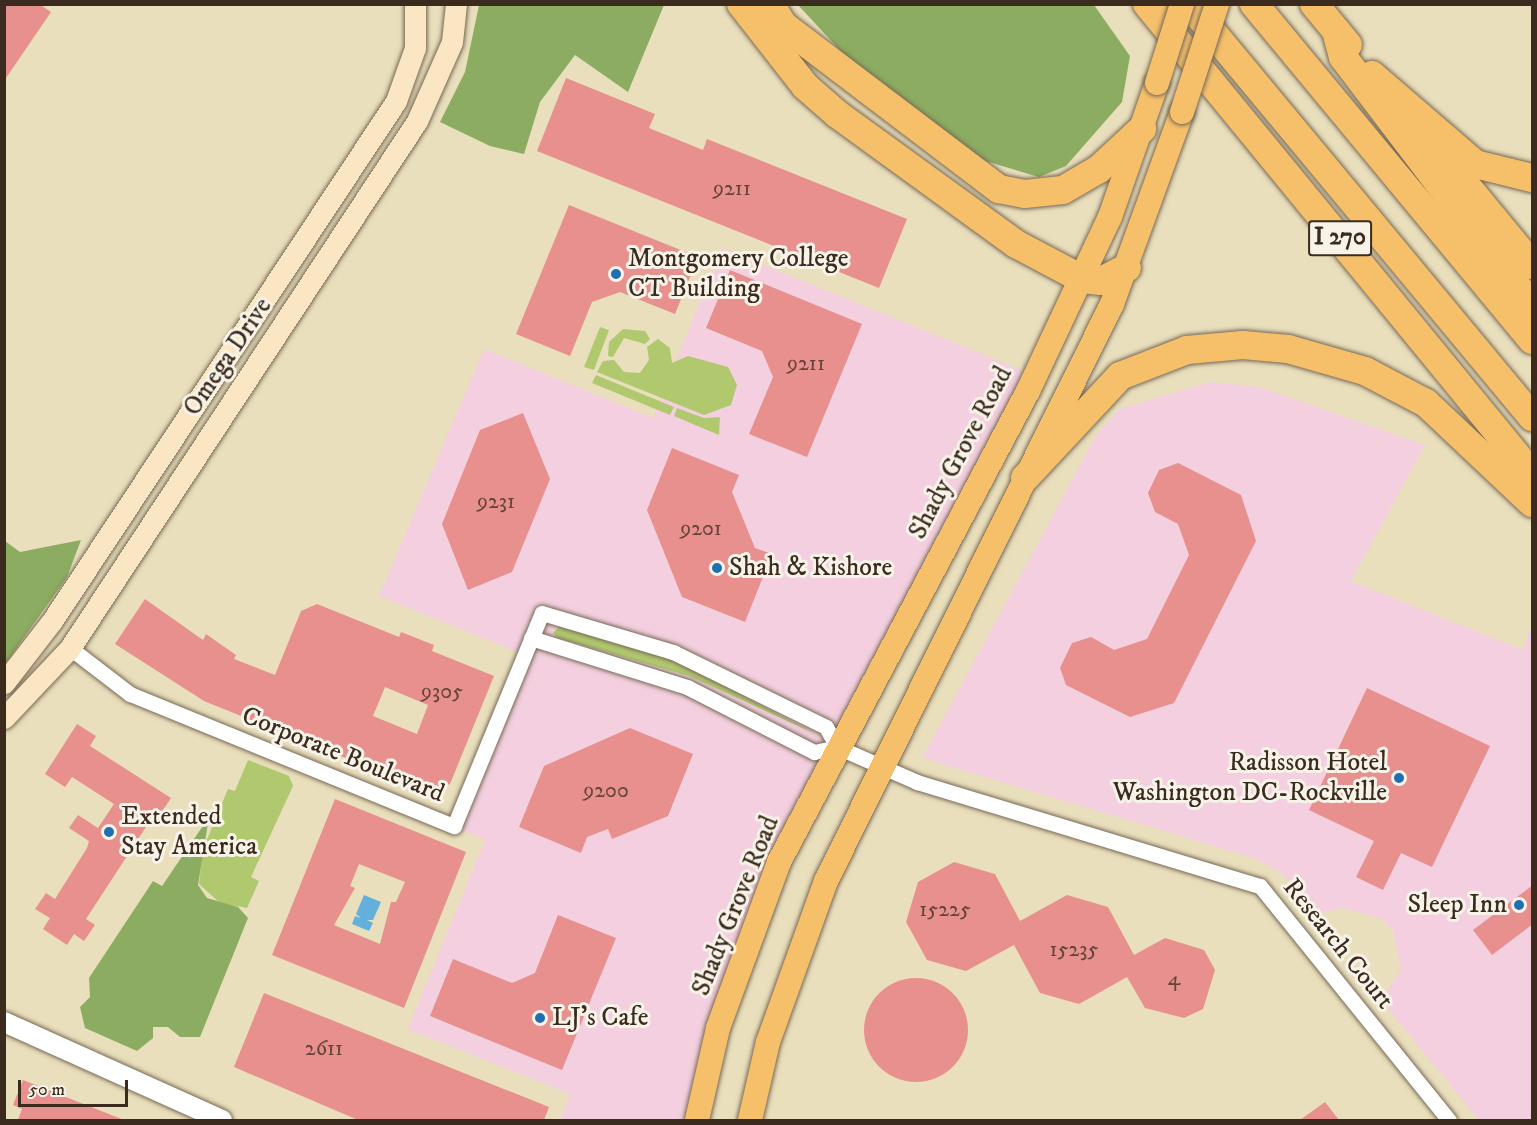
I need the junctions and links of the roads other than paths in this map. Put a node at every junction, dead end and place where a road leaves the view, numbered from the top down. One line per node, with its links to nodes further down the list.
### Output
1 (415, 4): 26 (main road, Omega Drive)
2 (456, 4): 25 (main road, Omega Drive)
3 (741, 4): 17 (highway)
4 (770, 4): 13 (highway)
5 (1147, 4): 21 (highway, I 270)
6 (1182, 4): 13 (main road, Shady Grove Road, bridge)
7 (1189, 4): 20 (highway, I 270)
8 (1217, 4): 16 (main road, bridge)
9 (1254, 4): 19 (highway)
10 (1314, 4): 11 (highway)
11 (1336, 31): 12 (highway); 18 (highway)
12 (1372, 75): 14 (highway); 15 (highway)
13 (1142, 129): 17 (main road, Shady Grove Road)
14 (1533, 178)
15 (1533, 265)
16 (1127, 268): 17 (highway); 22 (main road)
17 (1082, 279): 28 (main road, Shady Grove Road)
18 (1533, 306)
19 (1533, 340)
20 (1533, 417)
21 (1533, 474)
22 (1025, 478): 23 (highway); 29 (main road)
23 (1533, 503)
24 (531, 638): 25 (street, Corporate Boulevard); 28 (street, Corporate Boulevard); 28 (street, Corporate Boulevard)
25 (70, 648): 27 (main road, Omega Drive)
26 (4, 682)
27 (4, 718)
28 (837, 747): 29 (street, Corporate Boulevard); 32 (main road, Shady Grove Road)
29 (879, 766): 33 (main road); 34 (street, Research Court)
30 (4, 1022): 31 (street)
31 (222, 1120)
32 (697, 1120)
33 (750, 1120)
34 (1449, 1120)

